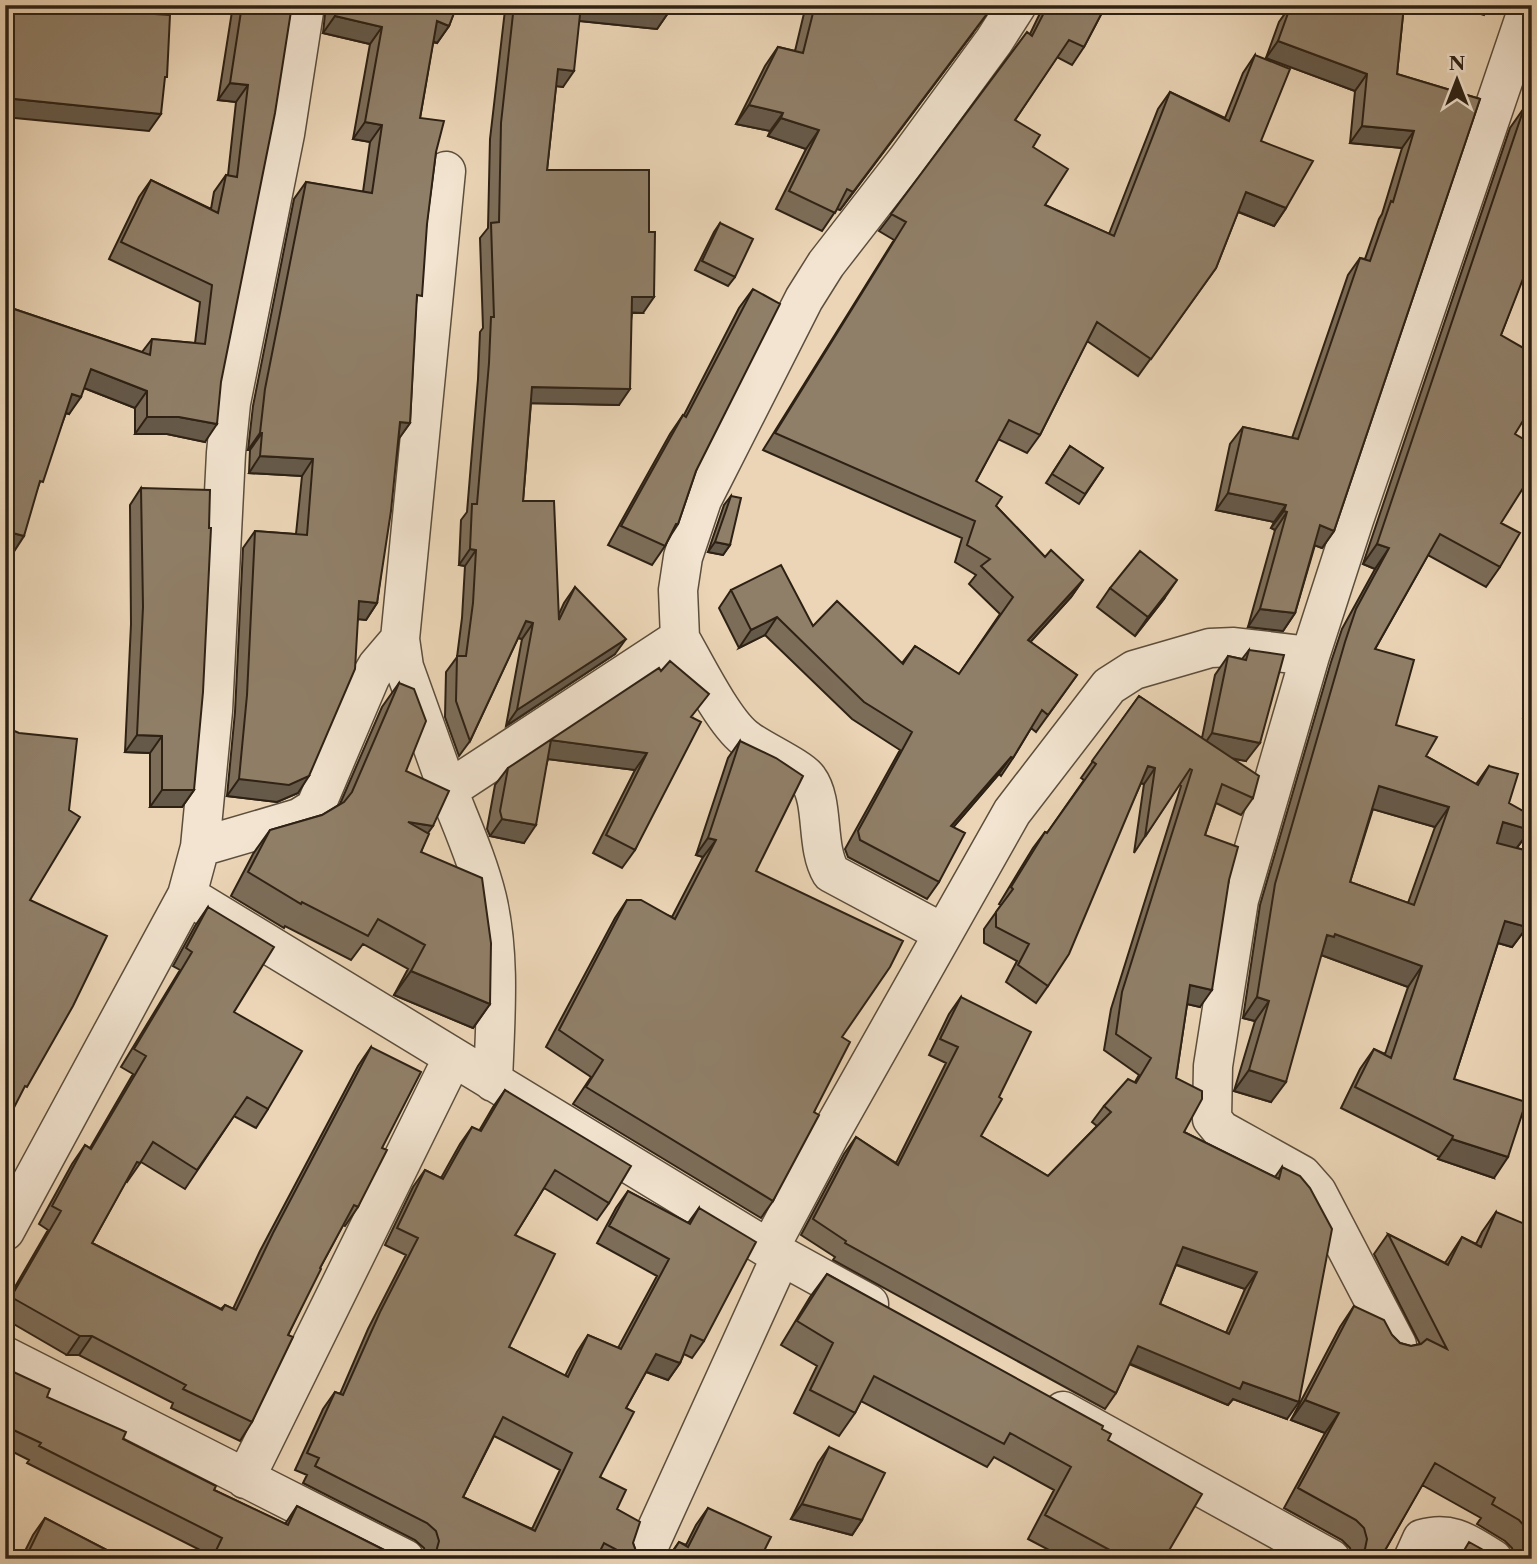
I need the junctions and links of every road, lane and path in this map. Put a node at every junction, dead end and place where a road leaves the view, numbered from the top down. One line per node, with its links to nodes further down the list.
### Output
1 (306, 5): 9 (street)
2 (1017, 5): 5 (street)
3 (1529, 5): 7 (street)
4 (446, 171): 6 (street)
5 (680, 638): 8 (street); 11 (street)
6 (400, 639): 8 (street); 9 (street)
7 (1310, 656): 11 (street); 17 (street)
8 (448, 790): 13 (street)
9 (200, 848): 10 (street)
10 (187, 895): 12 (street); 14 (street)
11 (943, 933): 15 (street)
12 (453, 1057): 13 (street); 20 (street)
13 (493, 1082): 15 (street)
14 (5, 1231)
15 (775, 1252): 16 (street); 22 (street)
16 (902, 1322)
17 (1397, 1345)
18 (5, 1356): 20 (street)
19 (1035, 1396): 23 (street)
20 (245, 1479): 21 (street)
21 (405, 1559)
22 (643, 1559)
23 (1331, 1559)
24 (1413, 1559): 25 (street)
25 (1493, 1559)

